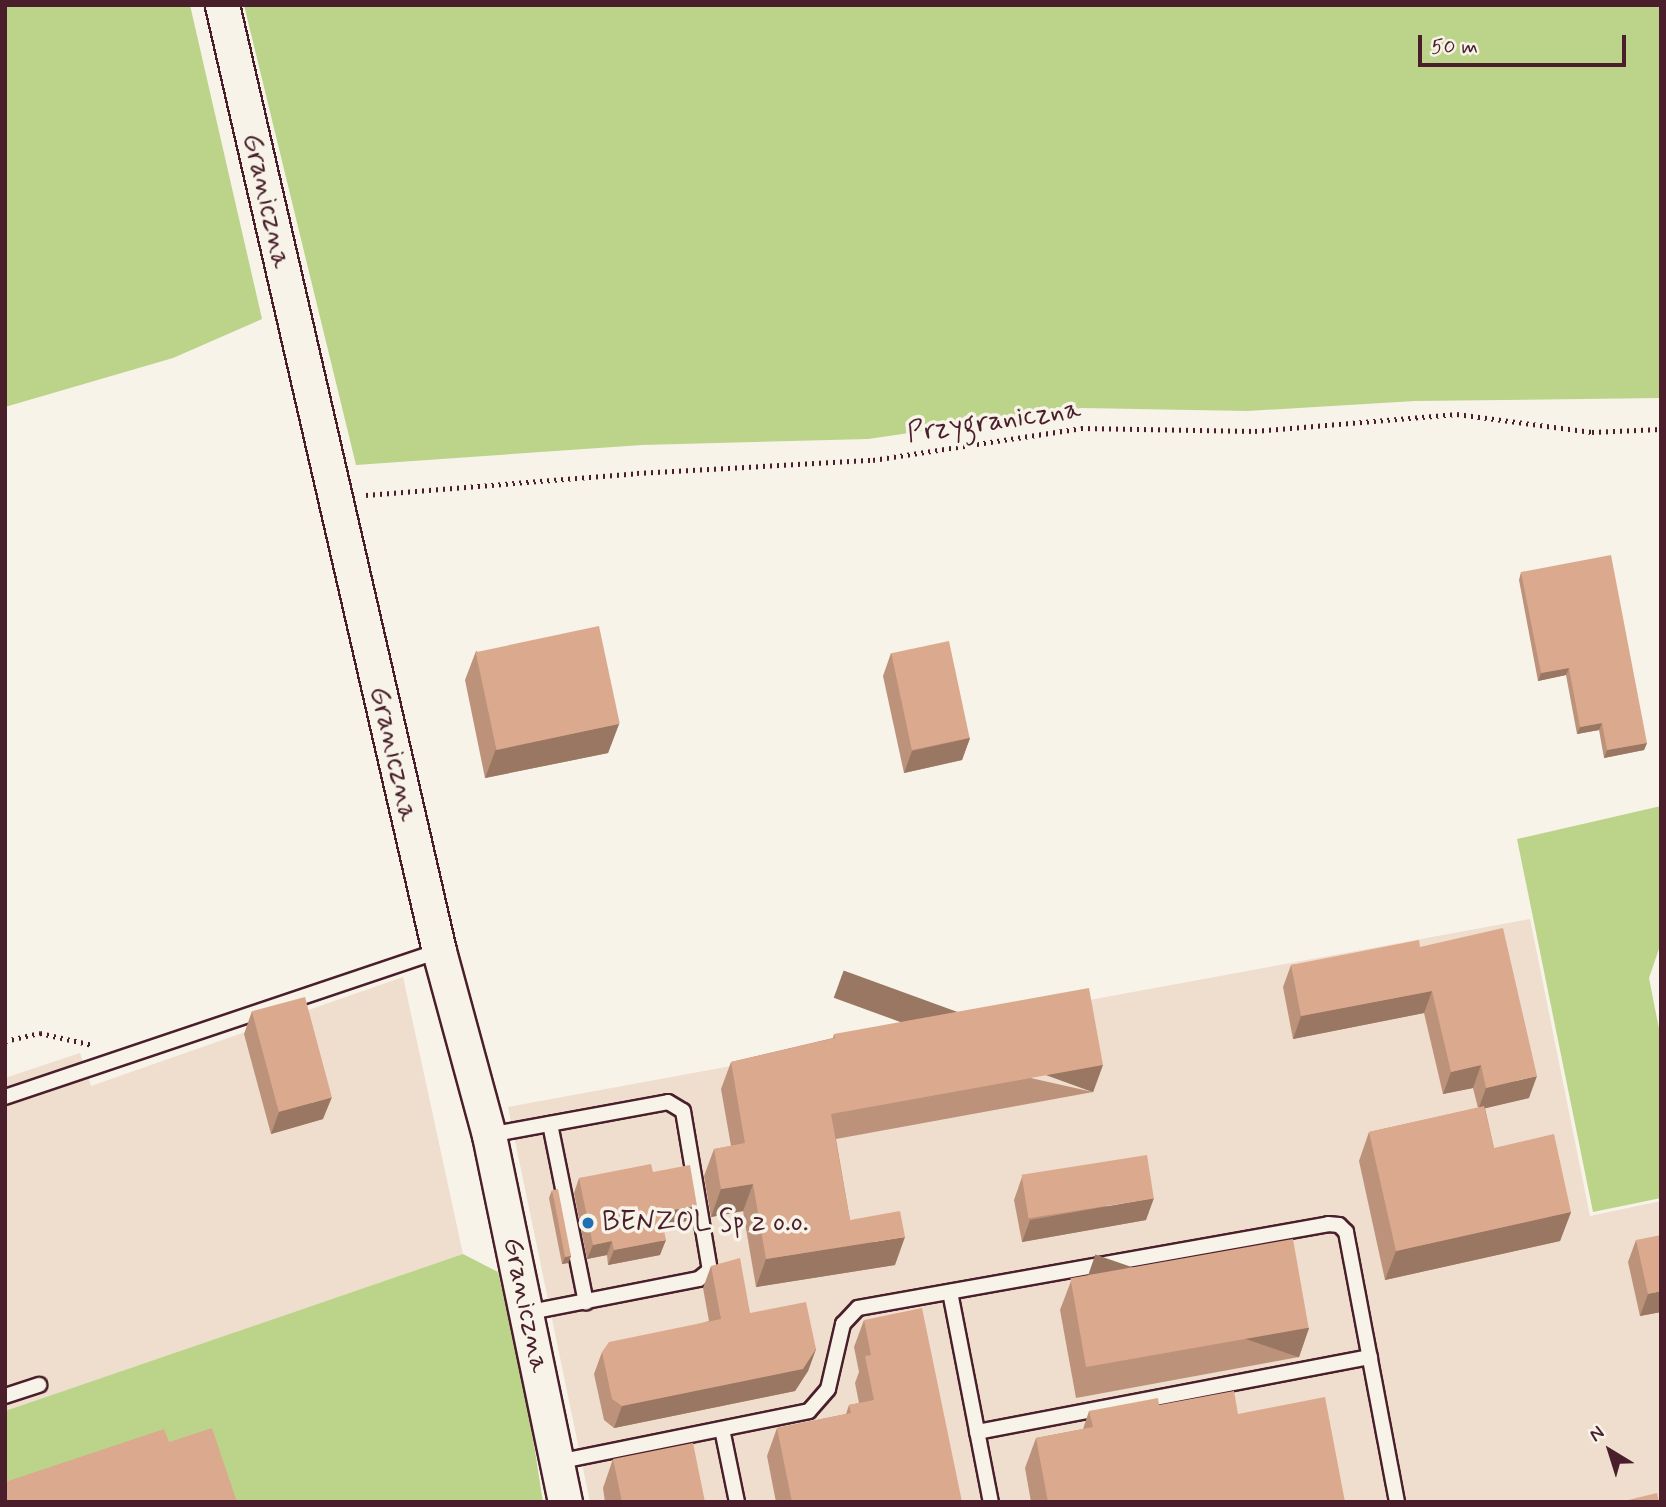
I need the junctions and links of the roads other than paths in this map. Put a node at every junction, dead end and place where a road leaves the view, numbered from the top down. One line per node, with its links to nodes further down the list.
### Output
1 (222, 5): 2 (street, Graniczna)
2 (439, 951): 3 (lane); 5 (street, Graniczna)
3 (5, 1097)
4 (550, 1124): 5 (lane); 7 (lane); 7 (lane)
5 (489, 1135): 8 (street, Graniczna)
6 (950, 1292): 9 (lane); 12 (lane); 13 (lane)
7 (586, 1302): 8 (lane)
8 (526, 1313): 14 (street, Graniczna)
9 (1370, 1357): 13 (lane); 18 (lane)
10 (39, 1385): 11 (lane)
11 (5, 1396)
12 (722, 1429): 14 (lane); 16 (lane)
13 (977, 1432): 17 (lane)
14 (557, 1462): 15 (street, Graniczna)
15 (565, 1502)
16 (737, 1502)
17 (991, 1502)
18 (1397, 1502)

